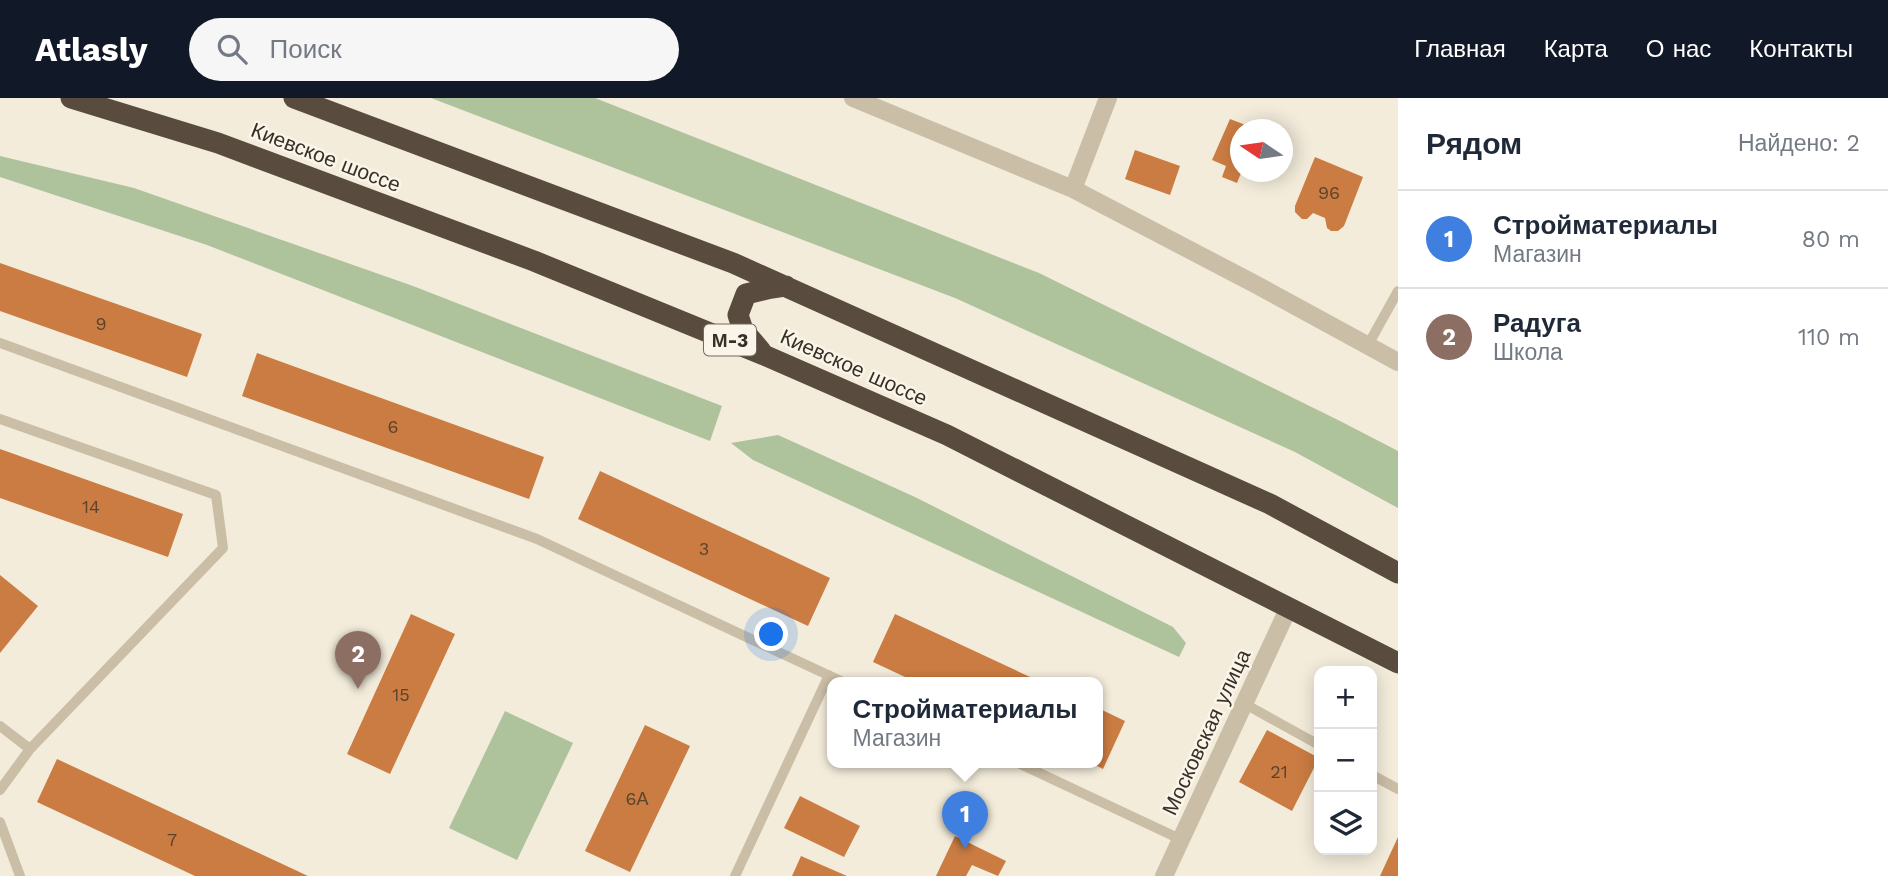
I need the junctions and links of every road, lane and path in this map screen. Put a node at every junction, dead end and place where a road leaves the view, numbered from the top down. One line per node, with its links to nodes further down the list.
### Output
1 (71, 98): 10 (highway, Киевское шоссе / М-3)
2 (294, 98): 6 (highway, Киевское шоссе)
3 (853, 98): 5 (street)
4 (1108, 98): 5 (street)
5 (1073, 190): 9 (street)
6 (786, 286): 10 (highway); 13 (highway, Киевское шоссе)
7 (1398, 291): 9 (lane)
8 (0, 343): 16 (lane)
9 (1368, 345): 11 (street)
10 (764, 355): 14 (highway, Киевское шоссе / М-3)
11 (1398, 362)
12 (0, 419): 22 (lane)
13 (1398, 573)
14 (1289, 607): 15 (highway, Киевское шоссе / М-3); 19 (street, Московская улица)
15 (1398, 663)
16 (829, 675): 17 (lane)
17 (833, 677)
18 (827, 679): 30 (lane)
19 (1245, 704): 21 (lane); 28 (street, Московская улица)
20 (0, 726): 22 (lane)
21 (1314, 742)
22 (30, 749): 26 (lane)
23 (1029, 768): 28 (lane)
24 (1377, 778): 25 (lane)
25 (1398, 789)
26 (0, 790)
27 (0, 822): 29 (lane)
28 (1180, 839): 31 (street, Московская улица)
29 (20, 876)
30 (735, 876)
31 (1164, 876)

